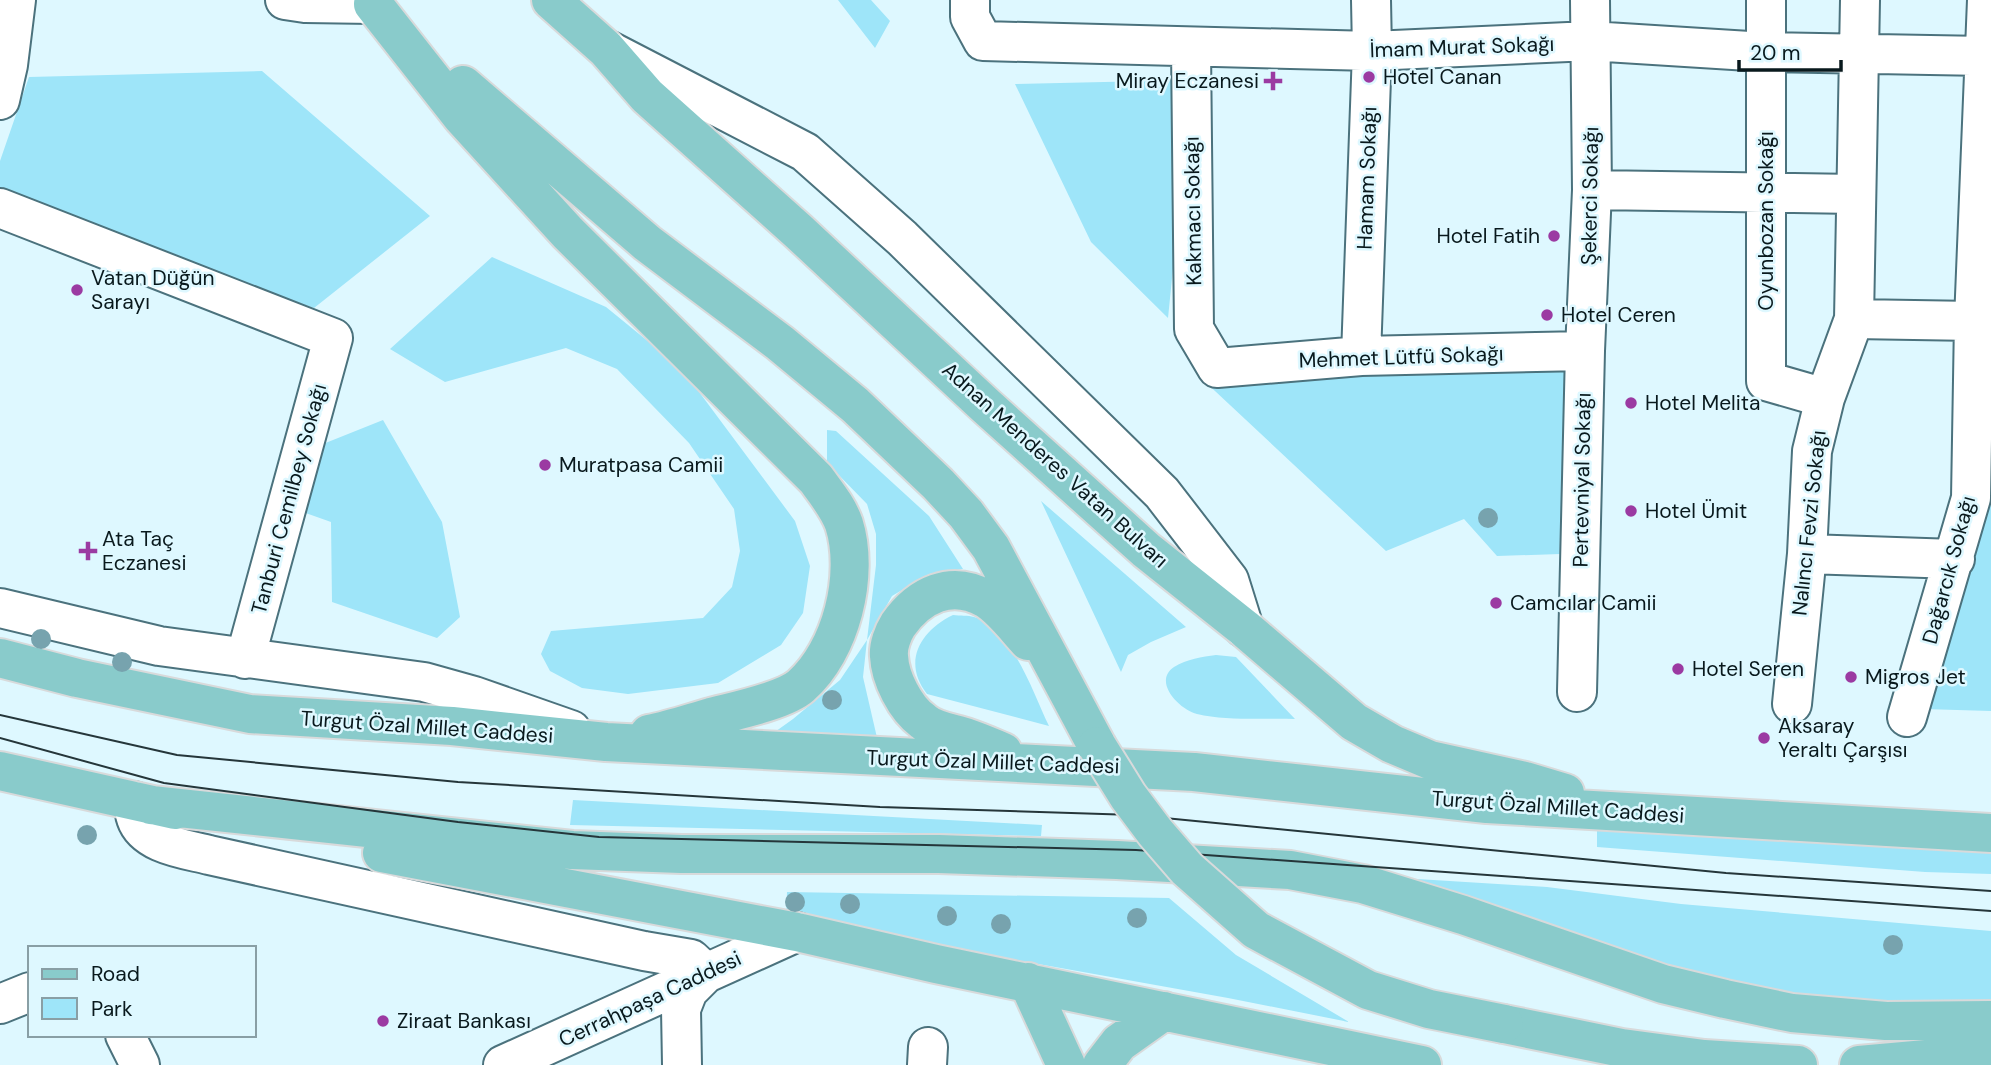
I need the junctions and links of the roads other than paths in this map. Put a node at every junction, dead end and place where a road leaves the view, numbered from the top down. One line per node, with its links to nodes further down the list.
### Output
1 (16, 0): 18 (street)
2 (285, 0): 10 (street)
3 (551, 0): 13 (main road, Adnan Menderes Vatan Bulvarı)
4 (970, 0): 12 (street, İmam Murat Sokağı)
5 (1371, 0): 14 (street, Hamam Sokağı)
6 (1590, 0): 11 (street, Şekerci Sokağı)
7 (1766, 0): 15 (street, Oyunbozan Sokağı)
8 (1860, 0): 17 (street, Nalıncı Fevzi Sokağı)
9 (1987, 0): 16 (street, Dağarcık Sokağı)
10 (371, 2): 35 (main road); 39 (main road)
11 (1590, 41): 14 (street, İmam Murat Sokağı); 15 (street, İmam Murat Sokağı); 19 (street, Şekerci Sokağı)
12 (1191, 48): 14 (street, İmam Murat Sokağı); 27 (street, Kakmacı Sokağı)
13 (606, 49): 32 (main road, Adnan Menderes Vatan Bulvarı); 32 (street)
14 (1372, 51): 26 (street, Hamam Sokağı)
15 (1765, 52): 17 (street, İmam Murat Sokağı); 20 (street, Oyunbozan Sokağı)
16 (1988, 53): 17 (street, İmam Murat Sokağı); 24 (street, Dağarcık Sokağı)
17 (1861, 54): 21 (street, Nalıncı Fevzi Sokağı)
18 (0, 100)
19 (1592, 190): 20 (street); 25 (street, Şekerci Sokağı)
20 (1766, 194): 21 (street); 28 (street, Oyunbozan Sokağı)
21 (1856, 194): 23 (street, Nalıncı Fevzi Sokağı)
22 (0, 208): 34 (street, Tanburi Cemilbey Sokağı)
23 (1854, 319): 24 (street); 28 (street, Nalıncı Fevzi Sokağı)
24 (1974, 321): 30 (street, Dağarcık Sokağı)
25 (1585, 351): 26 (street, Mehmet Lütfü Sokağı); 36 (street, Pertevniyal Sokağı)
26 (1361, 356): 27 (street, Mehmet Lütfü Sokağı)
27 (1217, 368)
28 (1825, 398): 29 (street, Nalıncı Fevzi Sokağı)
29 (1807, 554): 30 (street); 37 (street, Nalıncı Fevzi Sokağı)
30 (1955, 559): 38 (street, Dağarcık Sokağı)
31 (0, 608): 34 (street)
32 (1244, 628): 43 (main road, Adnan Menderes Vatan Bulvarı)
33 (0, 657): 39 (main road, Turgut Özal Millet Caddesi)
34 (245, 659): 39 (street)
35 (1061, 676): 40 (main road); 54 (main road, bridge)
36 (1577, 692)
37 (1792, 704)
38 (1907, 717)
39 (606, 742): 40 (main road, Turgut Özal Millet Caddesi)
40 (1027, 763): 43 (main road, Turgut Özal Millet Caddesi)
41 (0, 771): 42 (main road)
42 (142, 803): 45 (main road); 46 (street); 51 (main road)
43 (1630, 813): 44 (main road, Turgut Özal Millet Caddesi)
44 (1991, 833)
45 (797, 932): 46 (street, Cerrahpașa Caddesi); 47 (main road)
46 (706, 973): 56 (street, Cerrahpașa Caddesi); 57 (street)
47 (1027, 982): 50 (main road); 58 (main road)
48 (28, 993): 49 (street)
49 (0, 1004)
50 (1164, 1011): 59 (main road); 60 (main road)
51 (1991, 1020)
52 (126, 1037): 55 (street)
53 (1991, 1051): 62 (main road)
54 (1704, 1064): 61 (main road)
55 (140, 1065)
56 (503, 1065)
57 (682, 1065)
58 (1066, 1065)
59 (1102, 1065)
60 (1422, 1065)
61 (1798, 1065)
62 (1859, 1065)

